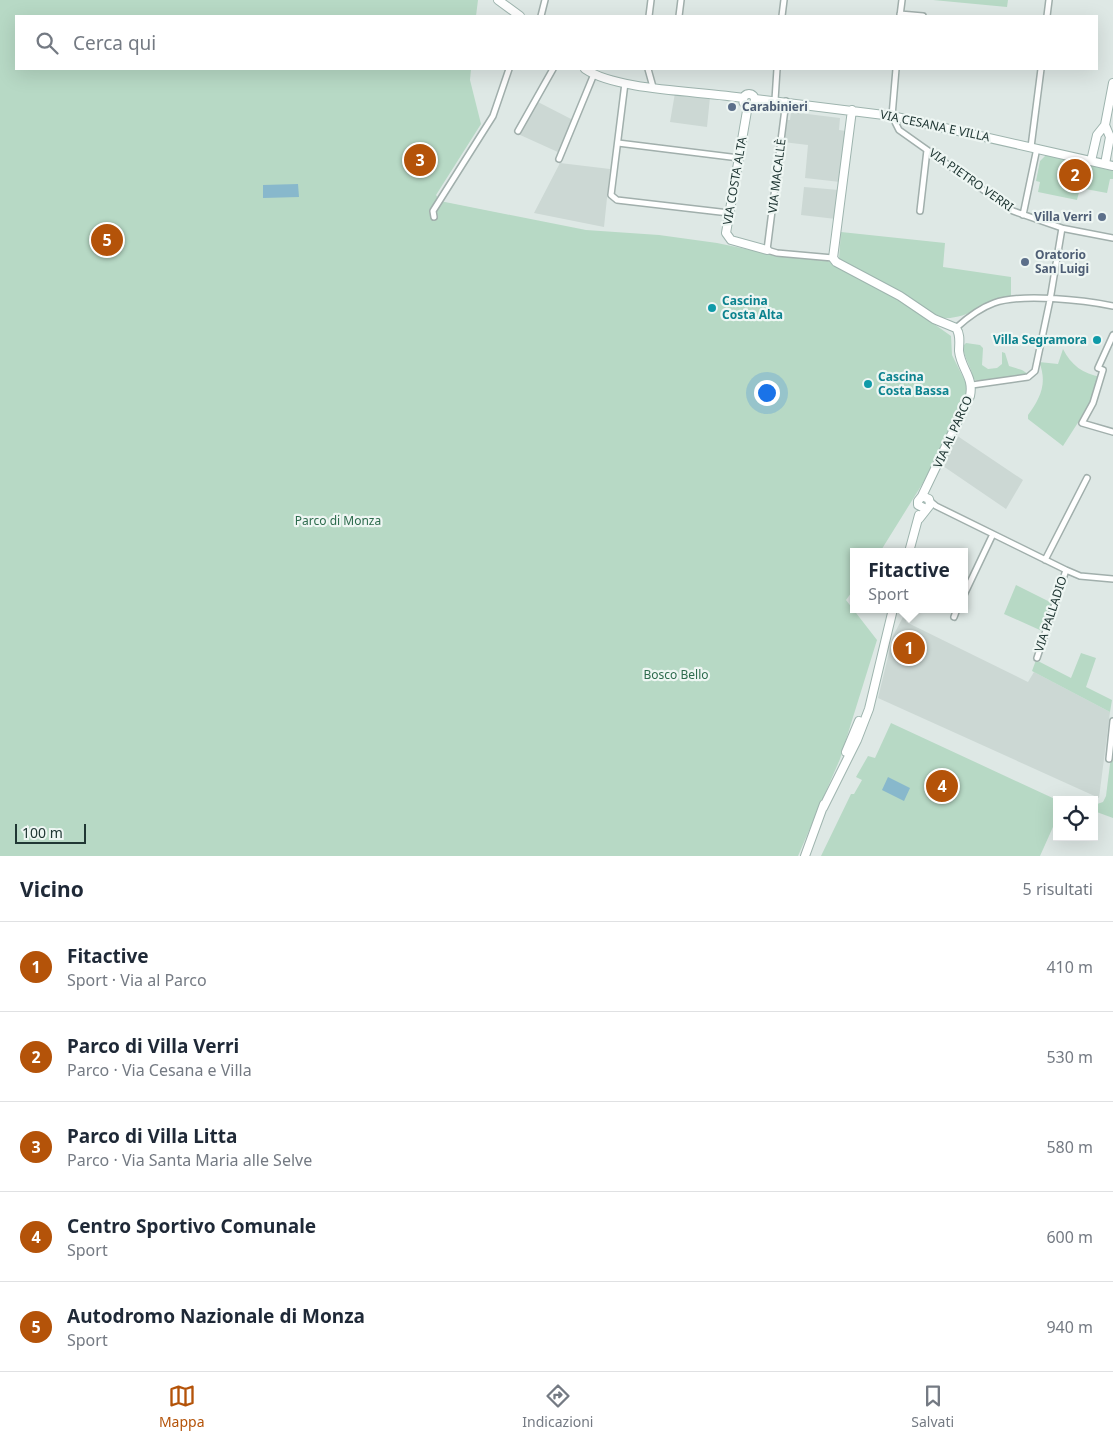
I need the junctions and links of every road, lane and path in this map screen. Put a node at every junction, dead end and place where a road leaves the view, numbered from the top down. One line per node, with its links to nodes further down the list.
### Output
1 (498, 0): 8 (street)
2 (545, 0): 11 (street)
3 (651, 0): 12 (street)
4 (681, 0): 13 (street)
5 (784, 0): 14 (street)
6 (902, 0): 15 (street)
7 (1049, 0): 16 (street)
8 (508, 8): 9 (street); 10 (street)
9 (514, 15)
10 (518, 15)
11 (541, 15)
12 (650, 15)
13 (679, 15)
14 (782, 15)
15 (900, 15)
16 (1047, 15)
17 (510, 70): 47 (street)
18 (552, 70): 36 (street)
19 (587, 70): 24 (street)
20 (648, 70): 27 (street)
21 (777, 70): 30 (street)
22 (896, 70): 34 (street)
23 (1041, 70): 38 (street)
24 (594, 74): 25 (street); 41 (street)
25 (625, 84): 27 (street); 37 (street)
26 (1113, 84): 35 (street)
27 (653, 87): 28 (street)
28 (743, 98): 29 (street); 32 (street)
29 (755, 99): 30 (street, VIA CESANA E VILLA); 32 (street)
30 (775, 100): 31 (street, VIA CESANA E VILLA)
31 (786, 101): 33 (street, VIA CESANA E VILLA); 50 (street, VIA MACALLÈ)
32 (748, 106): 40 (street, VIA COSTA ALTA)
33 (852, 110): 34 (street, VIA CESANA E VILLA); 51 (street)
34 (892, 116): 38 (street, VIA CESANA E VILLA); 39 (street, VIA PIETRO VERRI)
35 (1109, 126): 42 (street); 43 (street)
36 (518, 131)
37 (618, 143): 40 (street); 45 (street)
38 (1034, 148): 42 (street, VIA CESANA E VILLA); 46 (street)
39 (927, 150): 44 (street); 46 (street, VIA PIETRO VERRI)
40 (739, 158): 45 (street, VIA COSTA ALTA)
41 (560, 159)
42 (1092, 161): 43 (street, VIA CESANA E VILLA)
43 (1109, 165)
44 (920, 211)
45 (729, 213): 50 (street, VIA COSTA ALTA)
46 (1023, 215): 48 (street, VIA PIETRO VERRI)
47 (434, 217)
48 (1061, 228): 49 (street, VIA PIETRO VERRI); 52 (street)
49 (1113, 238)
50 (767, 250): 51 (street, VIA COSTA ALTA)
51 (833, 258): 54 (street)
52 (1050, 300): 53 (street); 54 (street); 56 (street)
53 (1113, 306)
54 (953, 327): 56 (street, VIA AL PARCO)
55 (1113, 335): 57 (street)
56 (972, 385): 59 (street, VIA AL PARCO)
57 (1113, 432)
58 (1087, 478): 62 (street)
59 (927, 504): 60 (street); 61 (street, VIA AL PARCO)
60 (993, 534): 62 (street); 65 (street)
61 (911, 548)
62 (1045, 560): 63 (street)
63 (1066, 570): 64 (street); 69 (street, VIA PALLADIO)
64 (1113, 579)
65 (968, 587)
66 (892, 613): 72 (street)
67 (956, 613): 68 (street)
68 (954, 617)
69 (1037, 658)
70 (1113, 721): 71 (street)
71 (1109, 759)
72 (804, 856)

